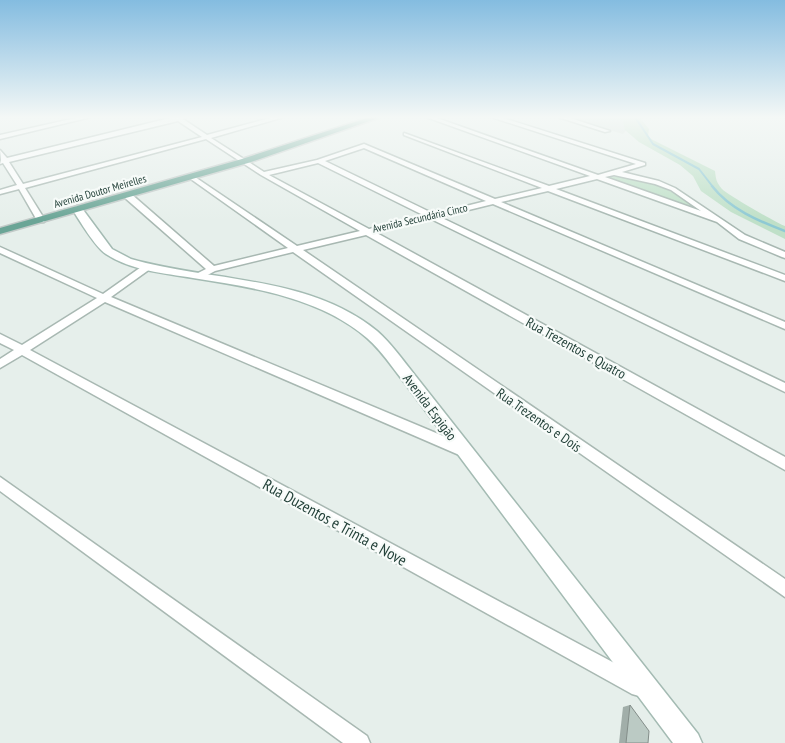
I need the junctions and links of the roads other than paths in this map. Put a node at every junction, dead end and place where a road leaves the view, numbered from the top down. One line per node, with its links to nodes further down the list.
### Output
1 (0, 152): 12 (street)
2 (41, 152): 12 (street)
3 (154, 152): 18 (street)
4 (231, 152): 11 (street, Rua Trezentos e Quatro)
5 (271, 152): 11 (main road, Avenida Doutor Meirelles)
6 (347, 152): 13 (street)
7 (377, 152): 22 (street)
8 (453, 152): 19 (street)
9 (529, 152): 17 (street)
10 (605, 152): 14 (street, Avenida Secundária Cinco)
11 (245, 160): 15 (street, Rua Trezentos e Quatro); 16 (main road, Avenida Doutor Meirelles)
12 (3, 161): 18 (street)
13 (320, 161): 15 (street); 24 (street)
14 (613, 173): 17 (street, Avenida Secundária Cinco); 26 (street)
15 (263, 174): 28 (street, Rua Trezentos e Quatro)
16 (190, 176): 21 (main road, Avenida Doutor Meirelles); 30 (street, Rua Trezentos e Dois)
17 (600, 176): 19 (street, Avenida Secundária Cinco); 26 (street)
18 (20, 186): 20 (street); 25 (street)
19 (549, 188): 22 (street, Avenida Secundária Cinco); 34 (street)
20 (0, 192)
21 (127, 195): 23 (main road, Avenida Doutor Meirelles); 33 (street)
22 (494, 201): 24 (street, Avenida Secundária Cinco); 36 (street)
23 (77, 209): 25 (main road, Avenida Doutor Meirelles); 32 (street, Avenida Espigão)
24 (434, 215): 28 (street, Avenida Secundária Cinco); 40 (street)
25 (41, 220): 27 (main road, Avenida Doutor Meirelles)
26 (720, 220): 31 (street)
27 (0, 231)
28 (366, 231): 30 (street, Avenida Secundária Cinco); 42 (street, Rua Trezentos e Quatro)
29 (0, 250): 35 (street)
30 (293, 250): 33 (street, Avenida Secundária Cinco); 44 (street, Rua Trezentos e Dois)
31 (785, 254)
32 (147, 266): 33 (street, Avenida Espigão); 35 (street)
33 (206, 272): 41 (street, Avenida Espigão)
34 (785, 278)
35 (104, 298): 38 (street); 41 (street)
36 (785, 326)
37 (0, 338): 38 (street, Rua Duzentos e Trinta e Nove)
38 (22, 350): 39 (street); 45 (street, Rua Duzentos e Trinta e Nove)
39 (0, 364)
40 (785, 388)
41 (462, 450): 45 (street, Avenida Espigão)
42 (785, 464)
43 (0, 483): 46 (street)
44 (785, 589)
45 (648, 692): 47 (street, Avenida Espigão)
46 (360, 743)
47 (689, 743)

